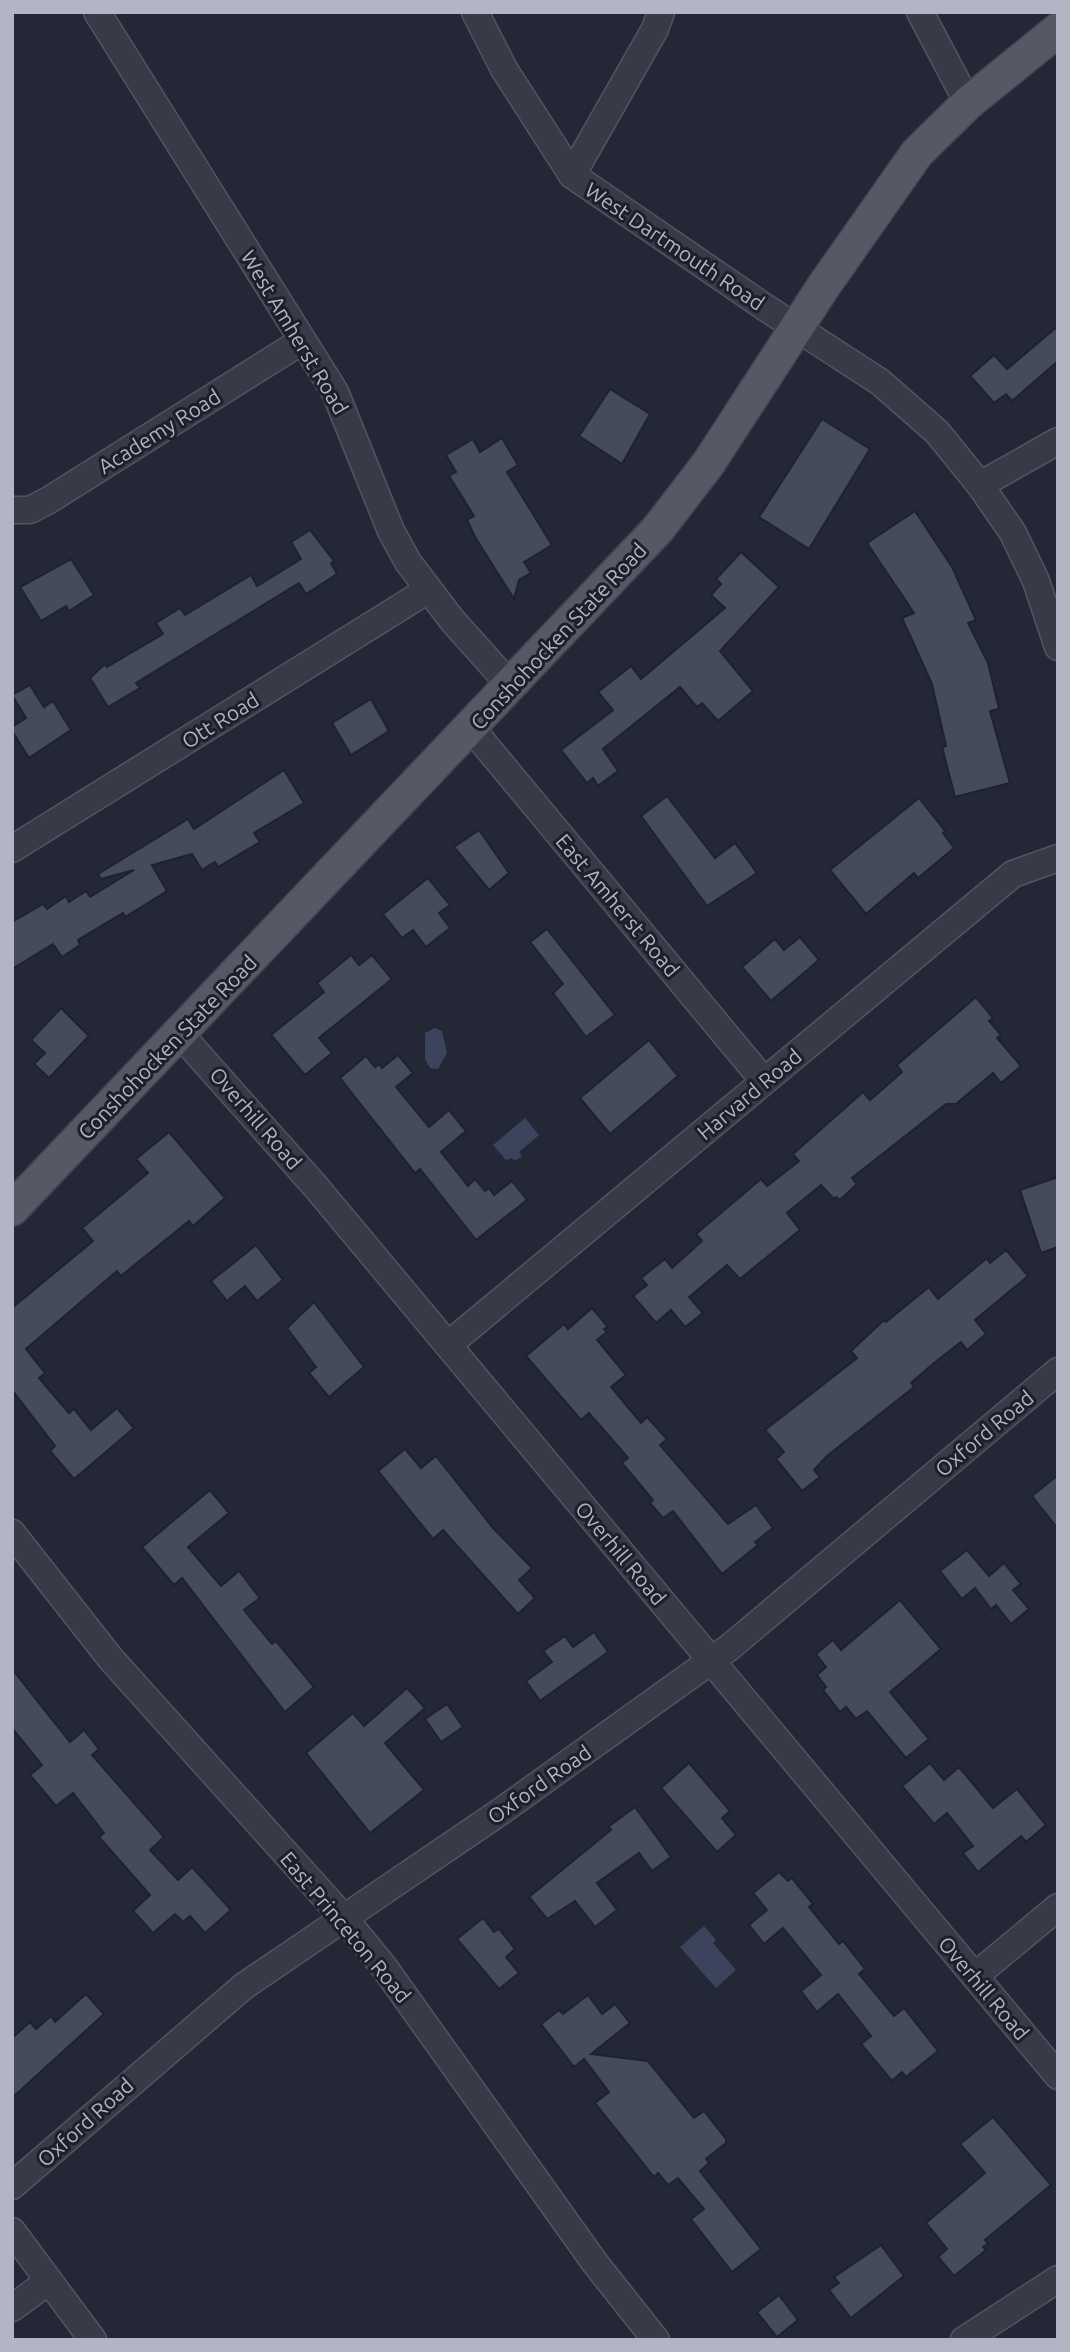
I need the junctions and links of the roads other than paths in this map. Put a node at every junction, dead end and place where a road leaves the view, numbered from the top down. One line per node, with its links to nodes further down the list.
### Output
1 (97, 12): 9 (street, West Amherst Road)
2 (475, 12): 7 (street, West Dartmouth Road)
3 (661, 12): 7 (street)
4 (920, 12): 6 (street)
5 (1058, 30): 6 (main road, Conshohocken State Road)
6 (968, 103): 8 (main road, Conshohocken State Road)
7 (572, 176): 8 (street, West Dartmouth Road)
8 (796, 328): 11 (street, West Dartmouth Road); 15 (main road, Conshohocken State Road)
9 (302, 341): 12 (street, Academy Road); 13 (street, West Amherst Road)
10 (1058, 441): 11 (street)
11 (980, 485): 14 (street, West Dartmouth Road)
12 (12, 509)
13 (428, 590): 15 (street, West Amherst Road); 17 (street, Ott Road)
14 (1058, 647)
15 (511, 686): 16 (main road, Conshohocken State Road)
16 (471, 728): 19 (main road, Conshohocken State Road); 20 (street, East Amherst Road)
17 (12, 849)
18 (1058, 858): 20 (street, Harvard Road)
19 (180, 1034): 21 (main road, Conshohocken State Road); 22 (street, Overhill Road)
20 (764, 1082): 22 (street, Harvard Road)
21 (12, 1209)
22 (448, 1345): 25 (street, Overhill Road)
23 (1058, 1371): 25 (street, Oxford Road)
24 (12, 1533): 27 (street, East Princeton Road)
25 (712, 1661): 27 (street, Oxford Road); 28 (street, Overhill Road)
26 (1058, 1907): 28 (street)
27 (343, 1917): 30 (street, Oxford Road); 36 (street, East Princeton Road)
28 (975, 1976): 29 (street, Overhill Road)
29 (1058, 2076)
30 (12, 2186)
31 (12, 2231): 33 (street)
32 (1058, 2279): 37 (street)
33 (49, 2281): 34 (street); 35 (street)
34 (12, 2308)
35 (93, 2340)
36 (656, 2340)
37 (964, 2340)

